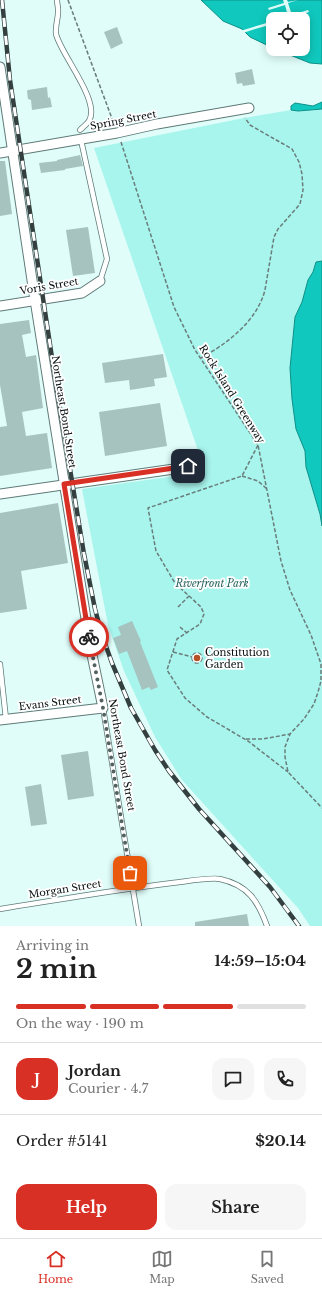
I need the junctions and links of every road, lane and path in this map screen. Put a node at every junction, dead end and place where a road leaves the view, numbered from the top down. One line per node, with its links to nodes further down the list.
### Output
1 (57, 0): 6 (lane)
2 (68, 0): 7 (path, Rock Island Greenway)
3 (0, 67): 9 (street, Northeast Bond Street)
4 (250, 108): 5 (street, Spring Street)
5 (240, 110): 7 (street, Spring Street); 14 (path)
6 (80, 130)
7 (117, 133): 8 (street, Spring Street); 14 (path, Rock Island Greenway)
8 (81, 140): 9 (street, Spring Street); 11 (lane)
9 (13, 151): 10 (street, Spring Street); 12 (street, Northeast Bond Street)
10 (0, 153)
11 (100, 281): 12 (street, Voris Street)
12 (35, 300): 13 (street, Voris Street); 18 (street, Northeast Bond Street)
13 (0, 306)
14 (200, 358): 15 (path, Rock Island Greenway)
15 (258, 445): 17 (path); 19 (path, Rock Island Greenway)
16 (188, 466): 18 (street)
17 (242, 476): 19 (path); 21 (path)
18 (64, 484): 20 (street); 28 (street, Northeast Bond Street)
19 (268, 489): 30 (path, Rock Island Greenway)
20 (0, 494)
21 (189, 596): 22 (path); 24 (path)
22 (178, 607)
23 (180, 626): 24 (path)
24 (187, 633): 25 (path)
25 (173, 652): 26 (path); 31 (path)
26 (192, 657): 26 (path)
27 (0, 664): 29 (lane)
28 (103, 708): 29 (street, Evans Street); 34 (lane, Northeast Bond Street)
29 (3, 720)
30 (290, 734): 31 (path); 32 (path, Rock Island Greenway)
31 (244, 739): 32 (path)
32 (288, 772): 33 (path)
33 (322, 808)
34 (132, 888): 35 (lane, Morgan Street); 36 (lane, Northeast Bond Street); 37 (lane, Morgan Street)
35 (0, 909)
36 (139, 926)
37 (267, 926)

